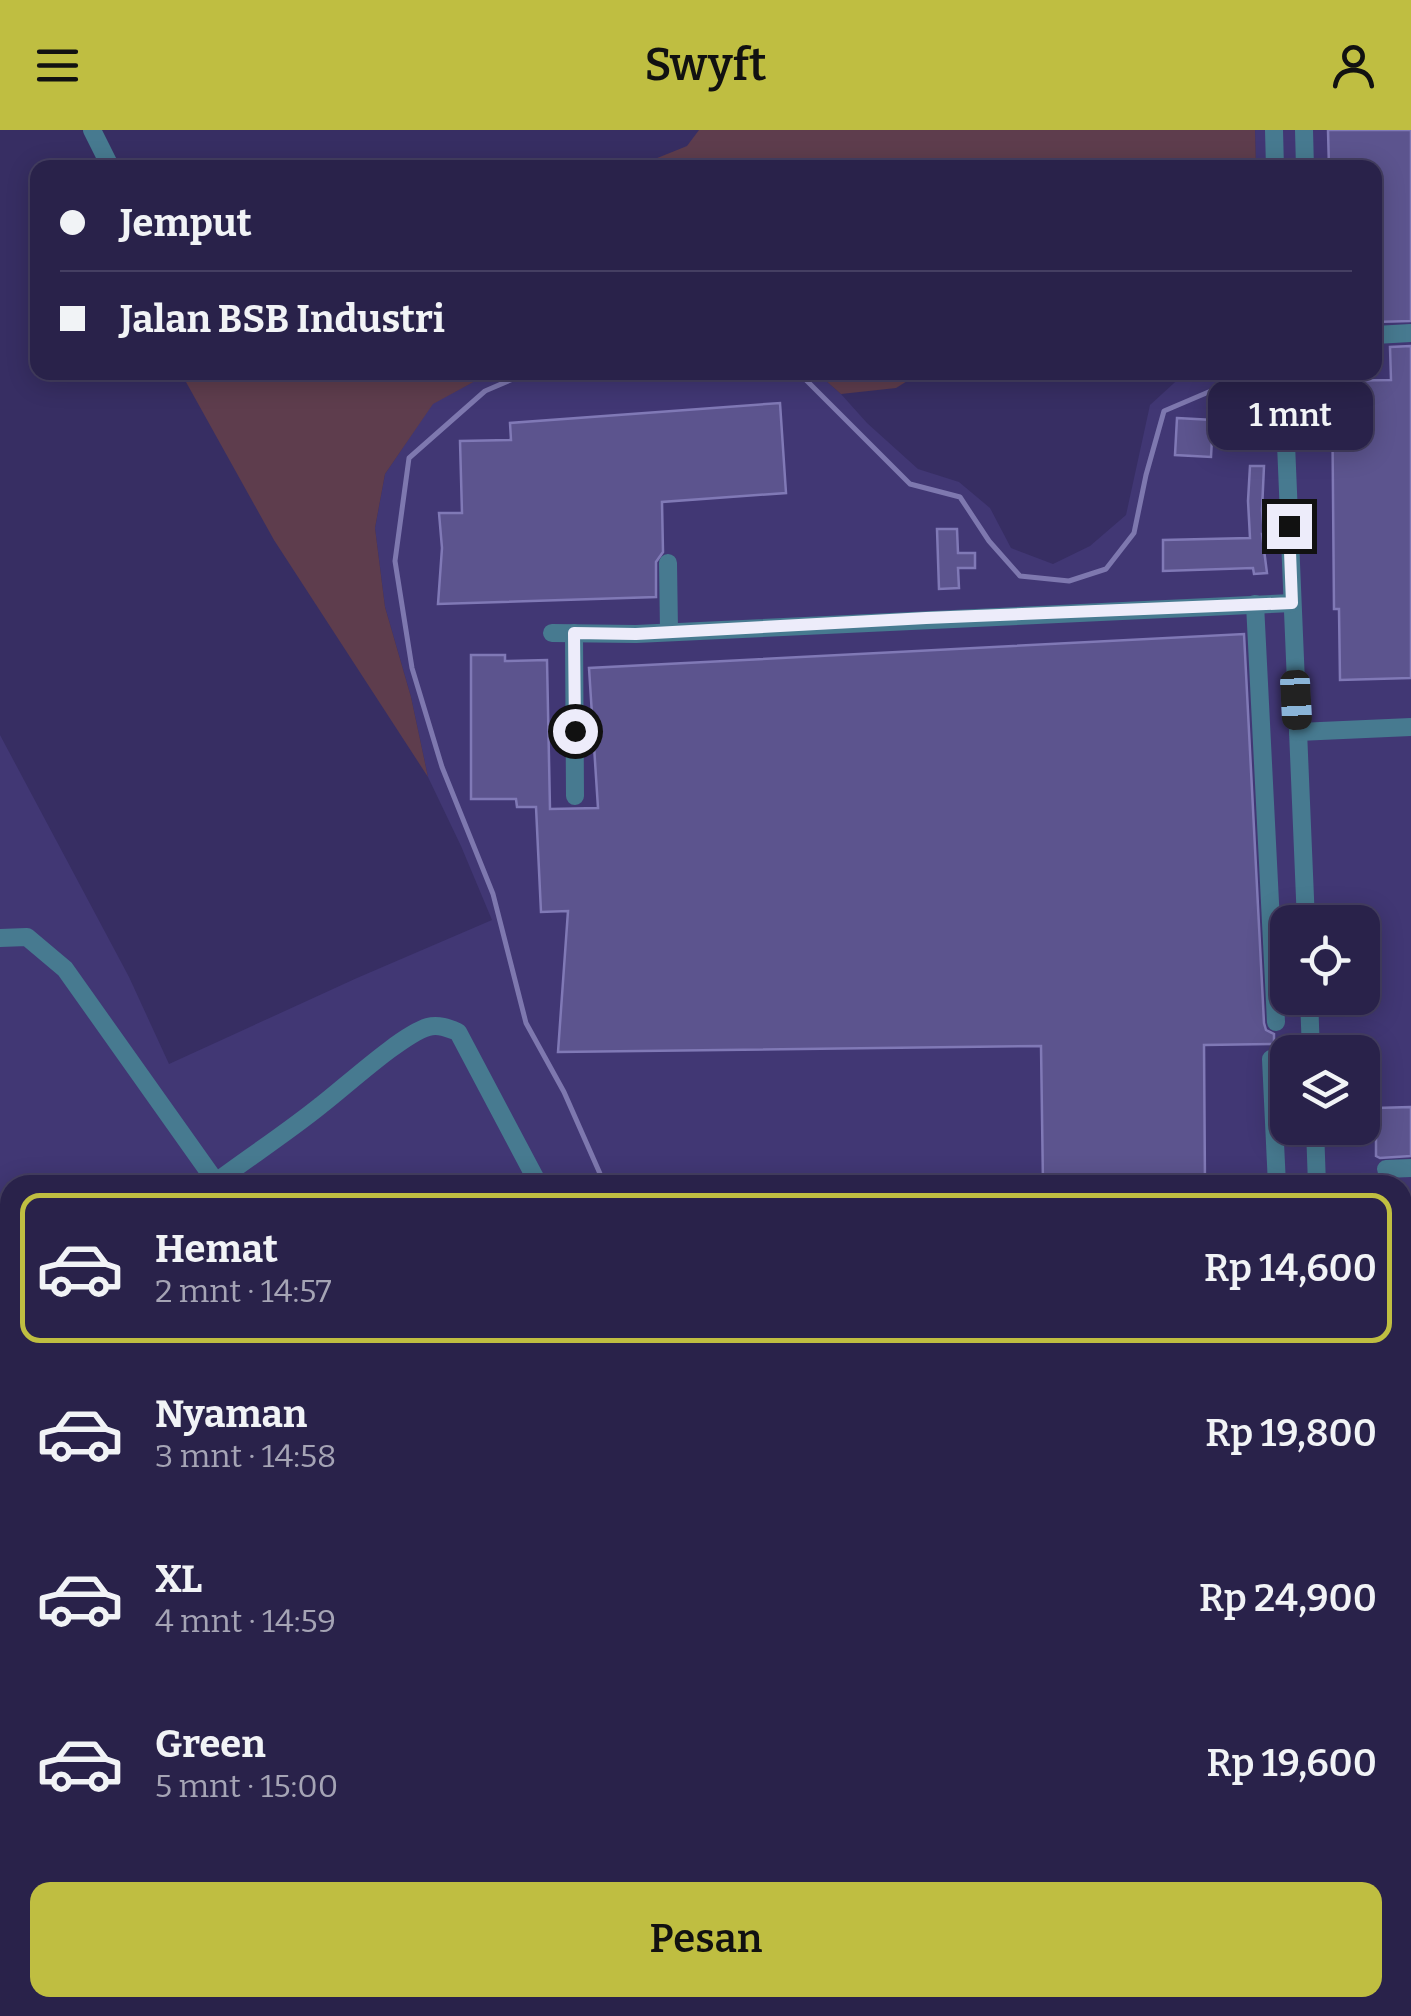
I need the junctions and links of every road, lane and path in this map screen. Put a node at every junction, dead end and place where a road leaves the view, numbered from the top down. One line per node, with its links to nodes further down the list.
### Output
1 (92, 130): 4 (street)
2 (1274, 130): 5 (street)
3 (1304, 130): 6 (street)
4 (107, 160)
5 (1275, 160)
6 (1306, 160)
7 (1411, 333): 8 (street)
8 (1382, 335)
9 (1283, 380): 11 (street)
10 (668, 562): 13 (street)
11 (1292, 603): 12 (street); 17 (street)
12 (1255, 604): 13 (street); 21 (street)
13 (669, 631): 15 (street)
14 (552, 633): 15 (street)
15 (574, 633): 18 (street)
16 (1411, 727): 17 (street)
17 (1298, 732): 19 (street)
18 (575, 796)
19 (1305, 905)
20 (0, 938): 26 (street)
21 (1276, 1022)
22 (1275, 1145): 29 (street)
23 (1315, 1145): 30 (street)
24 (1411, 1168): 25 (street)
25 (1386, 1169)
26 (208, 1175)
27 (225, 1175): 28 (street)
28 (534, 1175)
29 (1277, 1175)
30 (1316, 1175)

